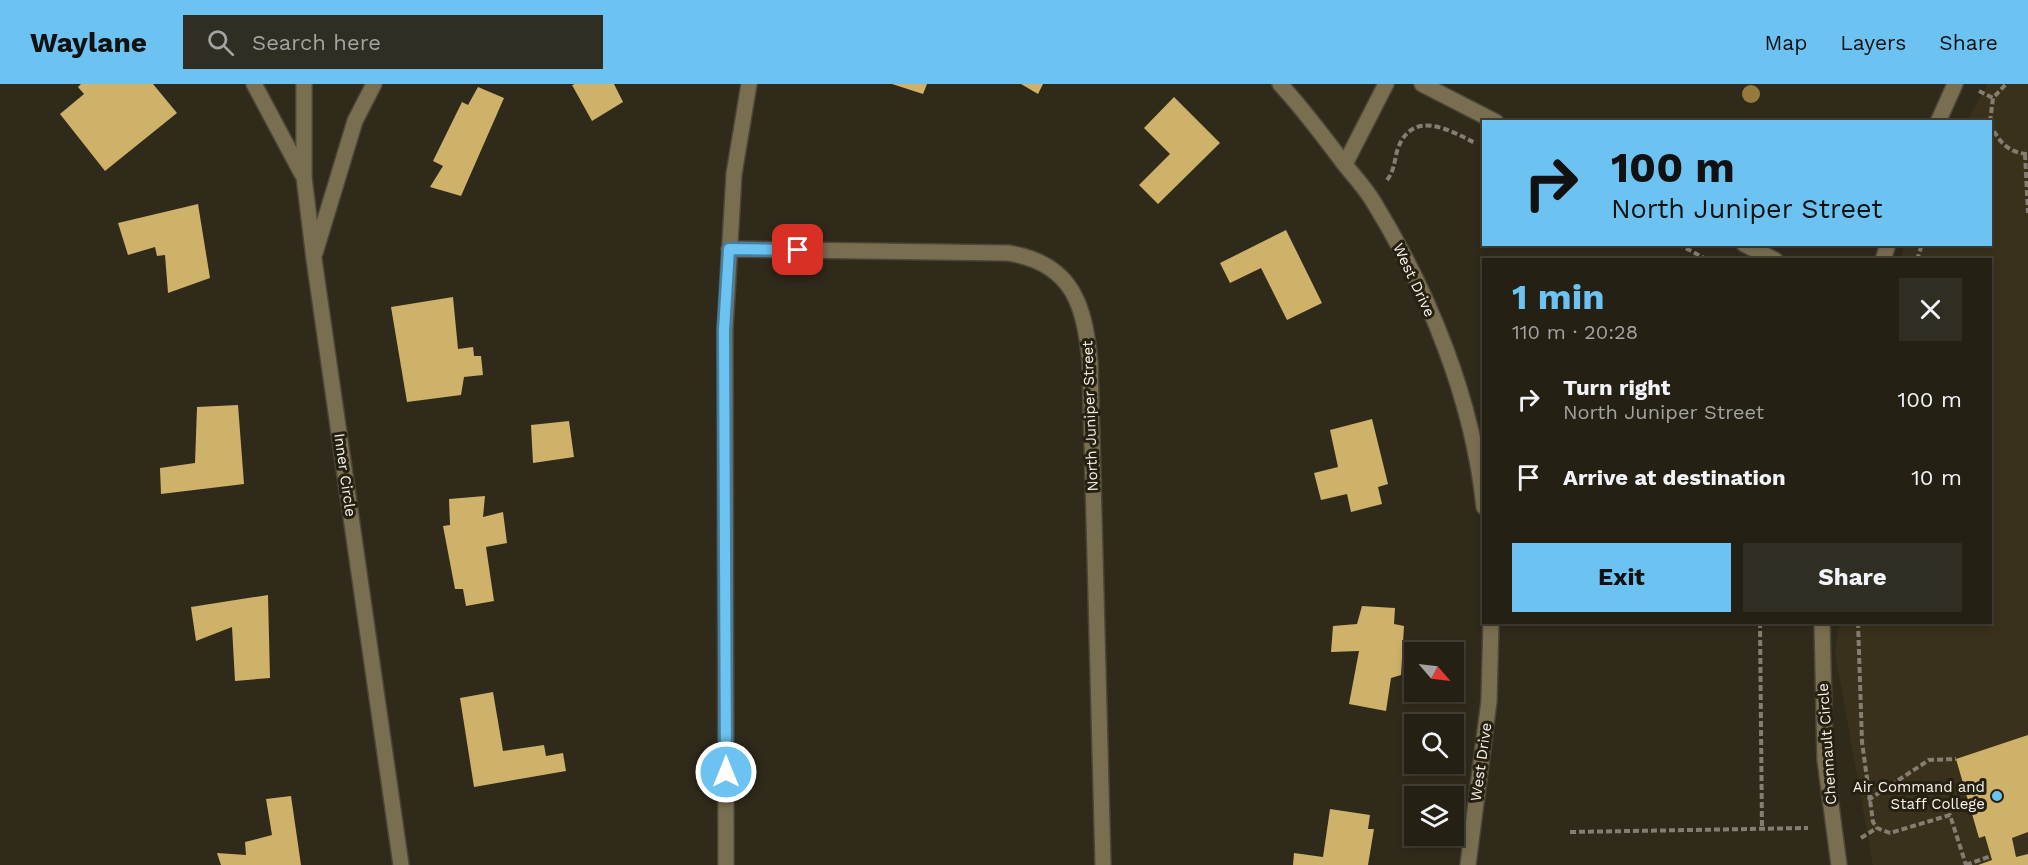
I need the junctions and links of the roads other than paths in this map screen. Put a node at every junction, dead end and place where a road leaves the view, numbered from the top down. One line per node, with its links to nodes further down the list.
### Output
1 (254, 84): 12 (street)
2 (304, 84): 12 (street, Inner Circle)
3 (374, 84): 16 (street)
4 (749, 84): 14 (street)
5 (1280, 84): 11 (street, West Drive)
6 (1386, 84): 11 (street)
7 (1422, 84): 9 (street)
8 (1955, 84): 10 (street)
9 (1492, 120)
10 (1939, 120)
11 (1345, 164): 17 (street, West Drive)
12 (304, 177): 16 (street, Inner Circle)
13 (1748, 246): 15 (street)
14 (729, 249): 21 (street); 22 (street, North Juniper Street)
15 (1771, 258)
16 (314, 259): 20 (street, Inner Circle)
17 (1482, 497)
18 (1491, 624): 23 (street, West Drive)
19 (1822, 624): 24 (street, Chennault Circle)
20 (400, 865)
21 (726, 865)
22 (1103, 865)
23 (1468, 865)
24 (1839, 865)

